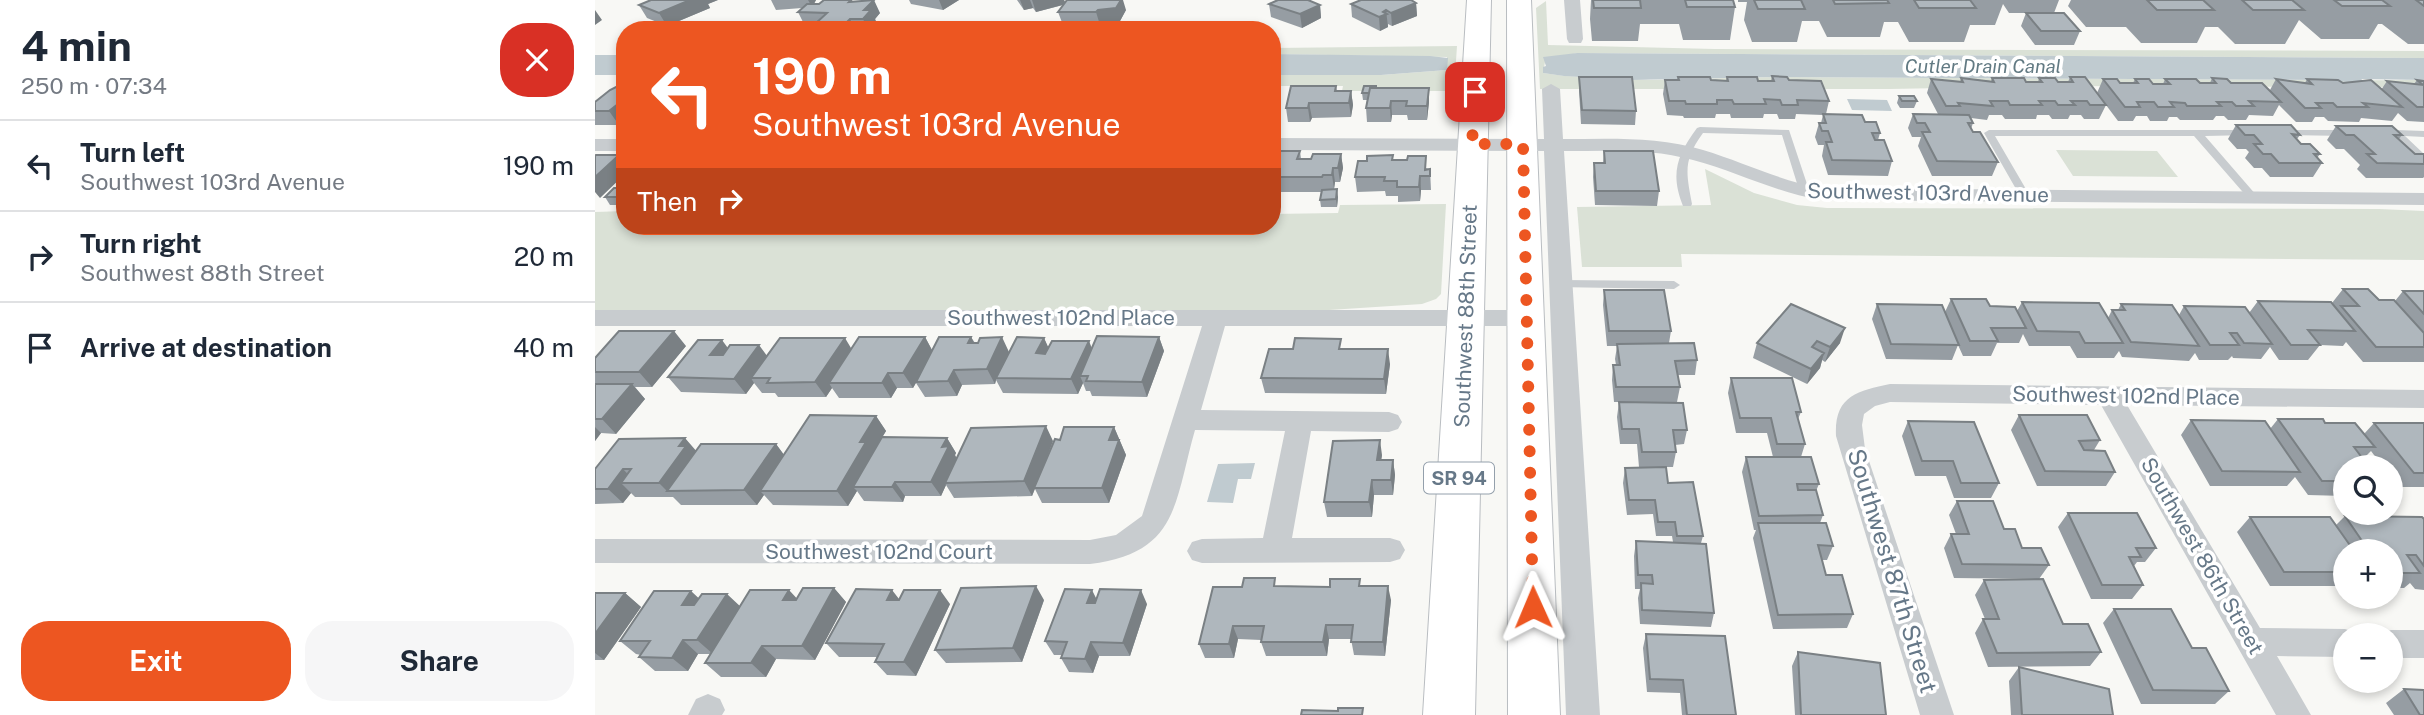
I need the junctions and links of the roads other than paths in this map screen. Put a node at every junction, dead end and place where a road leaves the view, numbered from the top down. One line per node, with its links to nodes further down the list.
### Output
1 (1479, 0): 14 (main road, Southwest 88th Street / SR 94)
2 (1519, 0): 15 (main road)
3 (1572, 0): 4 (street)
4 (1575, 39)
5 (1551, 89): 15 (street)
6 (2197, 132): 7 (lane); 21 (lane); 22 (lane)
7 (2262, 133)
8 (2275, 133): 9 (lane)
9 (2355, 133)
10 (2382, 133): 11 (lane)
11 (2396, 133): 12 (lane); 19 (lane)
12 (2424, 134)
13 (1281, 144): 14 (street, Southwest 103rd Avenue)
14 (1472, 144): 15 (street, Southwest 103rd Avenue); 28 (main road, Southwest 88th Street / SR 94)
15 (1537, 144): 18 (street, Southwest 103rd Avenue); 25 (street); 29 (main road)
16 (595, 145): 17 (street)
17 (616, 145)
18 (1684, 151): 20 (street, Southwest 103rd Avenue); 20 (lane); 24 (lane)
19 (2424, 159)
20 (1805, 193): 21 (street, Southwest 103rd Avenue)
21 (2025, 196): 22 (street, Southwest 103rd Avenue)
22 (2252, 196): 23 (street, Southwest 103rd Avenue)
23 (2424, 198)
24 (1687, 204)
25 (1560, 284): 26 (lane); 47 (street)
26 (1674, 285)
27 (1216, 318): 28 (street, Southwest 102nd Place); 30 (street, Southwest 102nd Place); 33 (street)
28 (1466, 318): 29 (street, Southwest 102nd Place); 45 (main road, Southwest 88th Street / SR 94)
29 (1526, 318): 46 (main road)
30 (599, 323)
31 (2109, 397): 32 (street, Southwest 102nd Place); 36 (street, Southwest 102nd Place); 41 (street, Southwest 86th Street)
32 (2424, 399)
33 (1186, 420): 34 (street); 38 (street, Southwest 102nd Court)
34 (1300, 421): 35 (street); 40 (street)
35 (1389, 422)
36 (1848, 428): 48 (street, Southwest 87th Street)
37 (1390, 550): 40 (street)
38 (595, 551)
39 (1202, 551): 40 (street)
40 (1275, 551)
41 (2252, 642): 42 (street); 49 (street, Southwest 86th Street)
42 (2333, 643)
43 (2403, 644): 44 (street)
44 (2424, 644)
45 (1449, 715)
46 (1534, 715)
47 (1583, 715)
48 (1937, 715)
49 (2294, 715)

